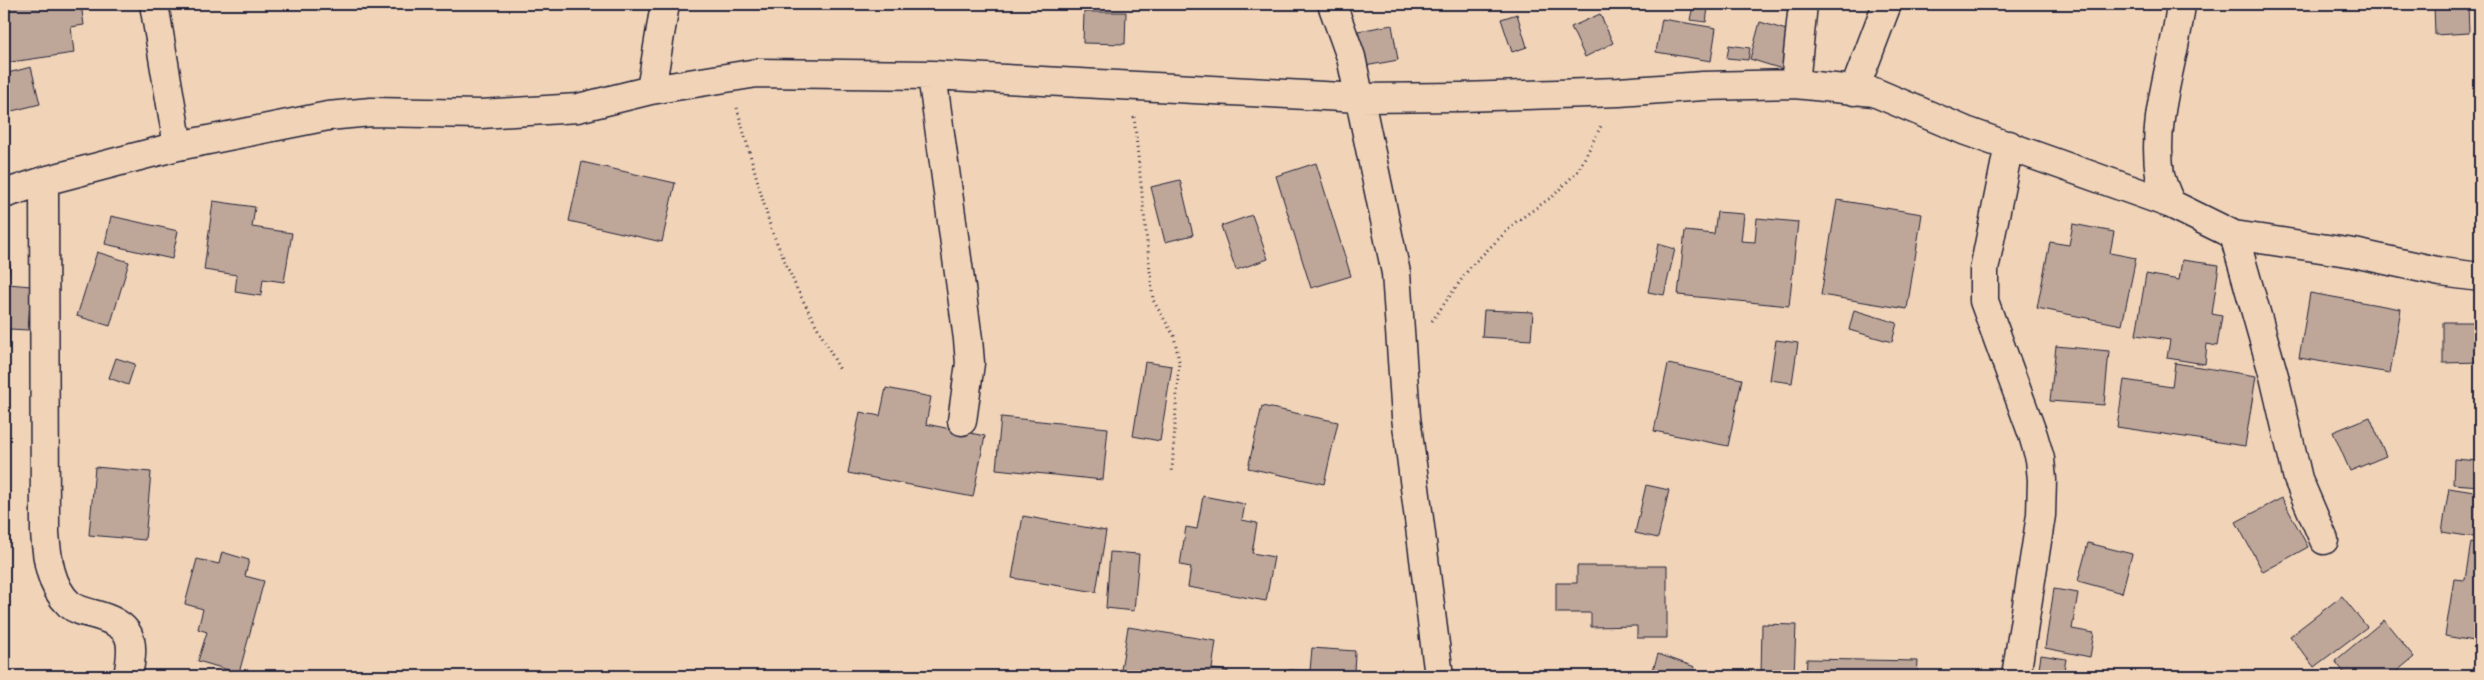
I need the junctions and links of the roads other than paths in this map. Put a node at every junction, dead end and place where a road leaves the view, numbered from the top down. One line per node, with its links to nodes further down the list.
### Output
1 (154, 4): 12 (street)
2 (665, 4): 9 (street)
3 (1332, 4): 11 (street)
4 (1803, 4): 8 (street)
5 (1887, 4): 10 (street)
6 (2181, 4): 16 (street)
7 (932, 75): 9 (street); 11 (street); 19 (street)
8 (1795, 84): 10 (street); 11 (street)
9 (651, 90): 12 (street)
10 (1854, 91): 13 (street)
11 (1360, 98): 22 (street)
12 (178, 146): 14 (street)
13 (2009, 146): 16 (street); 23 (street)
14 (44, 181): 15 (street); 21 (street)
15 (4, 194)
16 (2171, 204): 17 (street)
17 (2234, 234): 18 (street); 20 (street)
18 (2480, 276)
19 (962, 420)
20 (2324, 540)
21 (128, 676)
22 (1439, 676)
23 (2016, 676)

